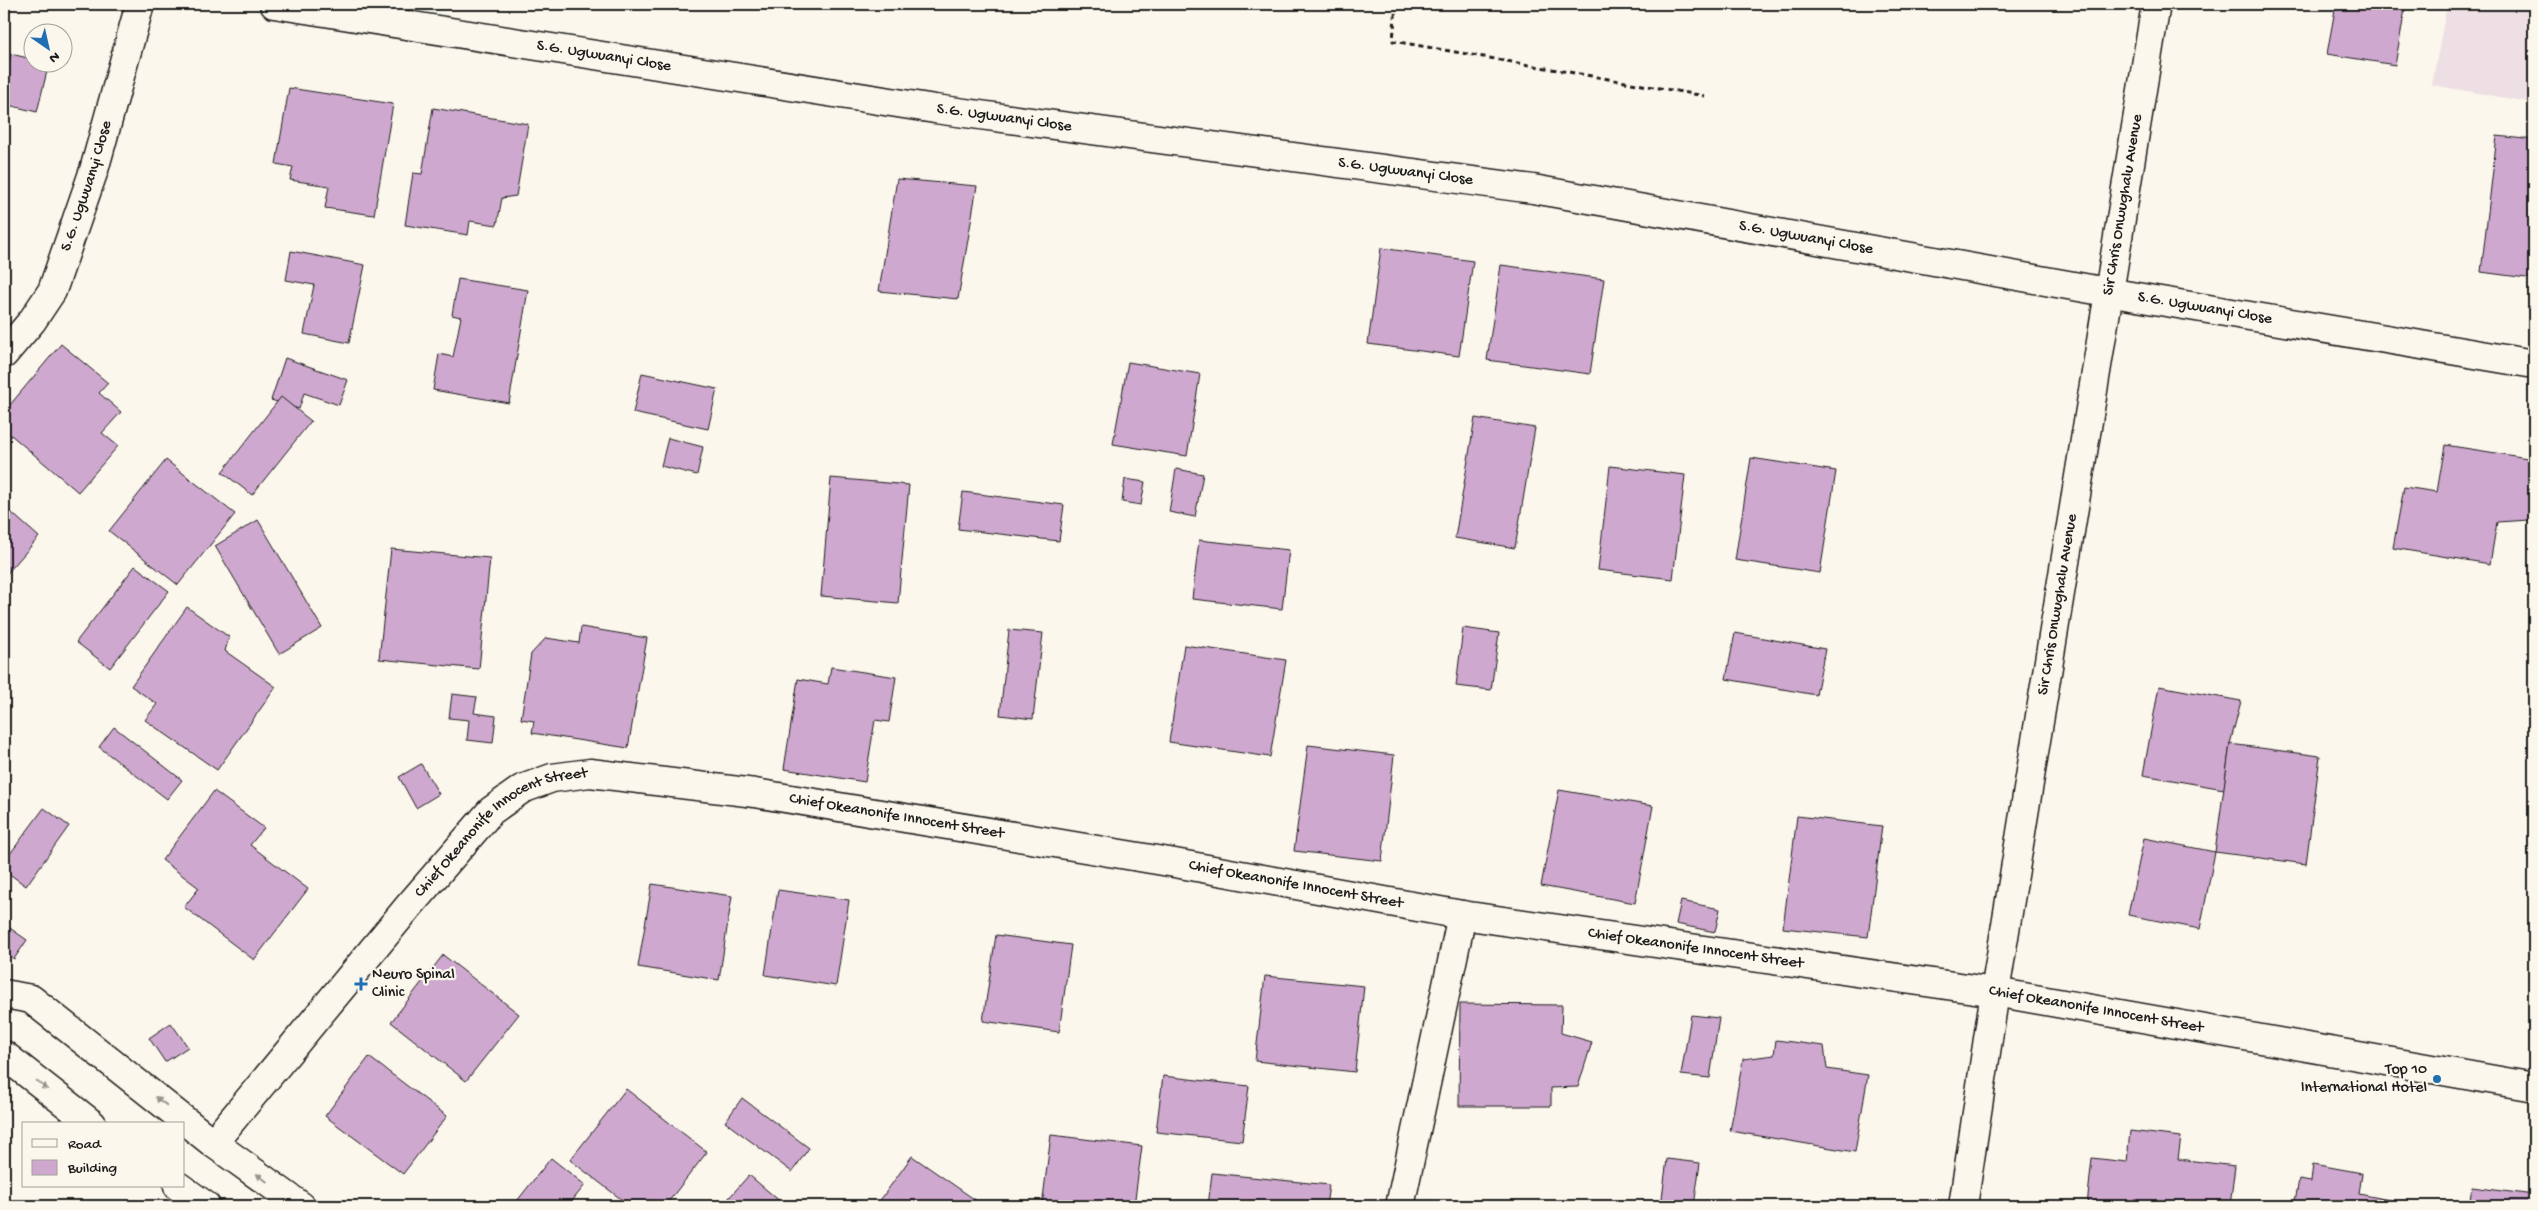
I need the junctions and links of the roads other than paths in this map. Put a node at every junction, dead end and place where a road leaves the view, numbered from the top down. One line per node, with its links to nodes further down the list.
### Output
1 (140, 4): 5 (street, S.G. Ugwuanyi Close)
2 (274, 4): 4 (street, S.G. Ugwuanyi Close)
3 (2156, 4): 4 (street, Sir Chris Onwughalu Avenue)
4 (2107, 292): 6 (street, S.G. Ugwuanyi Close); 8 (street, Sir Chris Onwughalu Avenue)
5 (4, 354)
6 (2534, 364)
7 (1462, 915): 8 (street, Chief Okeanonife Innocent Street); 13 (street, Chief Okeanonife Innocent Street); 17 (street)
8 (1995, 992): 11 (street, Chief Okeanonife Innocent Street); 18 (street, Sir Chris Onwughalu Avenue)
9 (4, 994): 13 (street, one-way to 9)
10 (4, 1055): 12 (street, one-way to 12)
11 (2534, 1088)
12 (89, 1122)
13 (213, 1142): 16 (street, one-way to 13)
14 (181, 1188): 15 (street)
15 (206, 1206)
16 (301, 1206)
17 (1400, 1206)
18 (1963, 1206)

